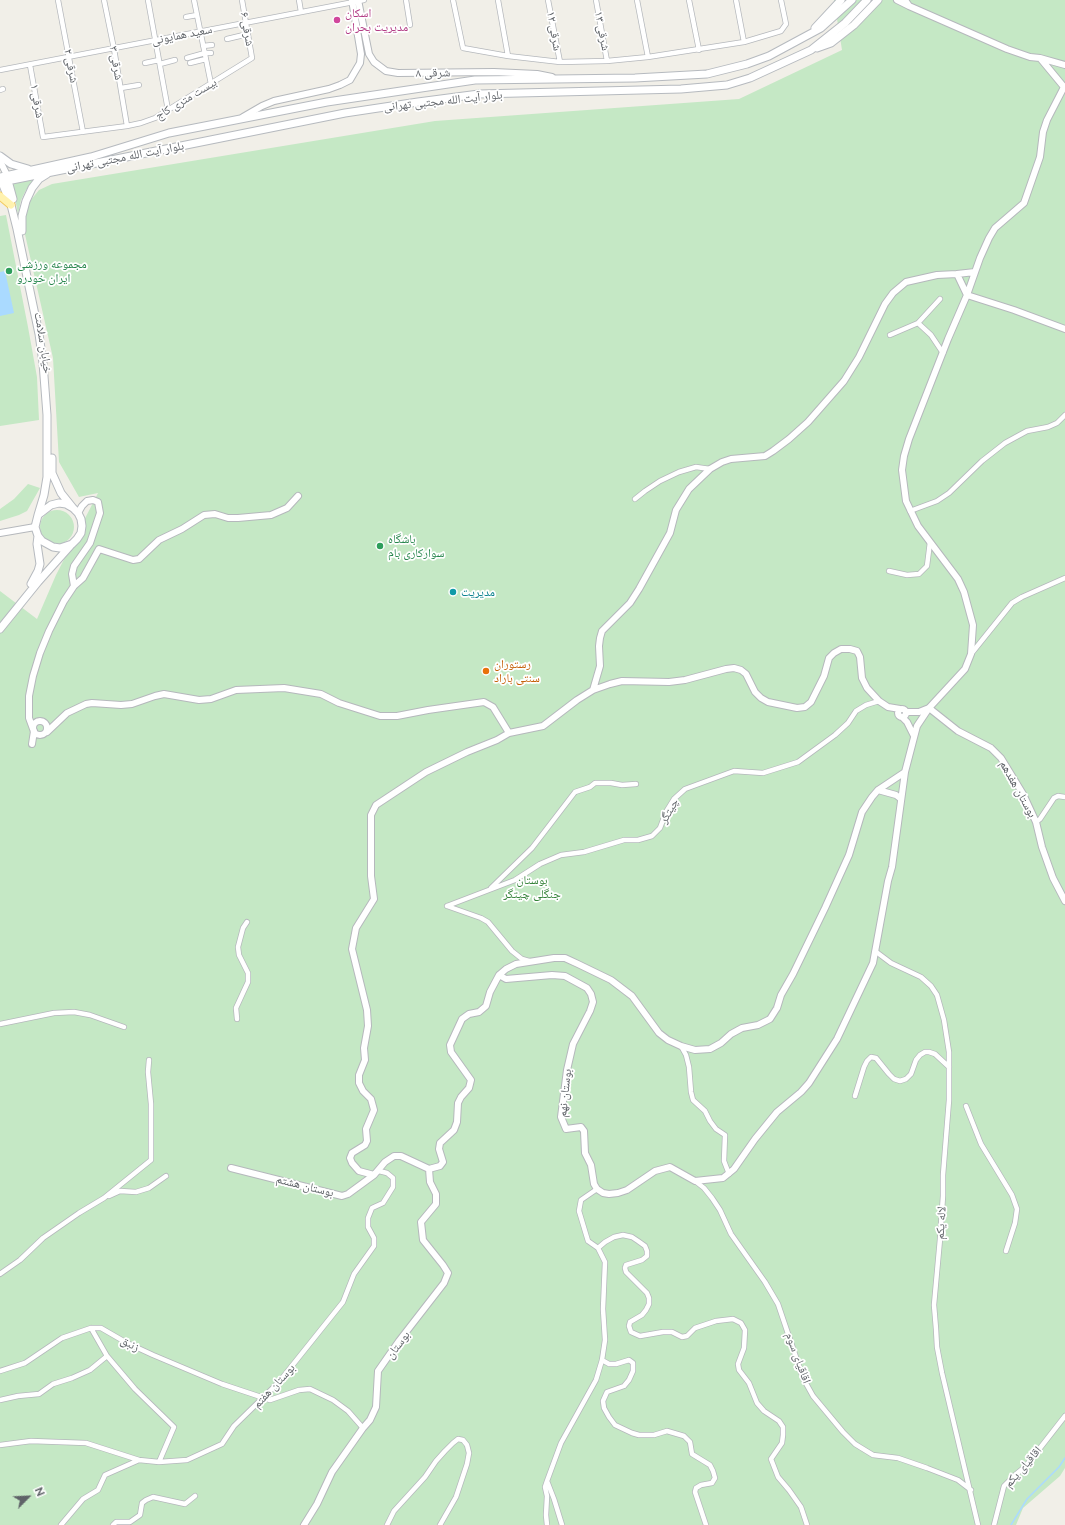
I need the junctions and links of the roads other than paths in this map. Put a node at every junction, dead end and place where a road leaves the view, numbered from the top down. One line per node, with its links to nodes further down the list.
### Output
1 (58, 0): 43 (street, ۲ شرقی)
2 (104, 0): 37 (street, ۳ شرقی)
3 (148, 0): 33 (street)
4 (194, 0): 25 (street)
5 (242, 0): 27 (street, ۶ شرقی)
6 (299, 0): 24 (street)
7 (406, 0): 28 (street)
8 (453, 0): 42 (street)
9 (498, 0): 42 (street)
10 (548, 0): 52 (street, ۱۲ شرقی)
11 (596, 0): 50 (street, ۱۳ شرقی)
12 (637, 0): 44 (street)
13 (689, 0): 38 (street)
14 (736, 0): 34 (street)
15 (781, 0): 34 (street)
16 (841, 0): 31 (main road)
17 (852, 0): 31 (main road, بلوار آیت الله مجتبی تهرانی)
18 (868, 0): 39 (main road, بلوار آیت الله مجتبی تهرانی)
19 (878, 0): 39 (main road)
20 (897, 0): 23 (street)
21 (905, 0): 23 (street)
22 (357, 1): 24 (street, سعید همایونی); 59 (street, ۸ شرقی); 65 (street)
23 (910, 6): 47 (street)
24 (301, 12): 27 (street, سعید همایونی)
25 (197, 16): 26 (street); 29 (street)
26 (186, 17)
27 (246, 23): 29 (street, سعید همایونی); 30 (street, ۶ شرقی)
28 (410, 26)
29 (200, 32): 33 (street, سعید همایونی); 36 (street)
30 (248, 34): 32 (street); 46 (street, ۶ شرقی)
31 (808, 36): 58 (main road, بلوار آیت الله مجتبی تهرانی)
32 (227, 39)
33 (155, 40): 37 (street, سعید همایونی); 51 (street)
34 (744, 42): 38 (street)
35 (212, 45): 36 (street)
36 (203, 46): 40 (street)
37 (114, 49): 43 (street, سعید همایونی); 62 (street, ۳ شرقی)
38 (699, 50): 44 (street)
39 (811, 50): 63 (main road, بلوار آیت الله مجتبی تهرانی)
40 (205, 53): 41 (street); 45 (street); 48 (street)
41 (211, 53)
42 (508, 56): 52 (street)
43 (69, 57): 55 (street, سعید همایونی); 67 (street, ۲ شرقی)
44 (648, 57): 50 (street)
45 (187, 58)
46 (252, 58): 60 (street, بیست متری کاج)
47 (1040, 58): 56 (street); 77 (street)
48 (206, 59): 54 (street); 60 (street)
49 (175, 60): 51 (street)
50 (607, 61): 52 (street)
51 (159, 62): 53 (street); 64 (street)
52 (560, 62)
53 (145, 63)
54 (190, 63)
55 (30, 65): 57 (street, سعید همایونی); 68 (street, ۱ شرقی)
56 (1065, 66)
57 (0, 70)
58 (594, 78): 59 (main road, بلوار آیت الله مجتبی تهرانی); 63 (main road)
59 (559, 79): 65 (main road, بلوار آیت الله مجتبی تهرانی)
60 (211, 84): 64 (street, بیست متری کاج)
61 (139, 85): 62 (street)
62 (121, 88): 66 (street, ۳ شرقی)
63 (595, 91): 72 (main road, بلوار آیت الله مجتبی تهرانی)
64 (168, 110): 66 (street, بیست متری کاج)
65 (240, 119): 71 (main road, بلوار آیت الله مجتبی تهرانی)
66 (127, 126): 67 (street, بیست متری کاج)
67 (83, 132): 68 (street, بیست متری کاج)
68 (43, 137)
69 (0, 156): 71 (main road)
70 (0, 162): 73 (street)
71 (33, 170): 73 (main road, بلوار آیت الله مجتبی تهرانی)
72 (52, 172): 73 (main road, بلوار آیت الله مجتبی تهرانی); 76 (main road)
73 (3, 178): 75 (main road, خیابان سلامت); 76 (main road, خیابان سلامت)
74 (0, 196): 75 (main road)
75 (11, 205): 91 (main road, خیابان سلامت)
76 (22, 231): 89 (main road, خیابان سلامت)
77 (975, 272): 78 (street); 79 (street)
78 (958, 274): 79 (street); 86 (street)
79 (967, 295): 82 (street); 84 (street)
80 (940, 299): 81 (street)
81 (918, 323): 83 (street); 84 (street)
82 (1065, 329)
83 (890, 335)
84 (943, 353): 90 (street)
85 (1065, 415): 90 (street)
86 (710, 469): 88 (street); 103 (street)
87 (298, 496): 99 (street)
88 (636, 499)
89 (75, 510): 91 (main road); 96 (main road); 99 (street)
90 (910, 511): 95 (street)
91 (38, 515): 92 (main road)
92 (35, 527): 93 (street); 94 (main road)
93 (0, 533)
94 (38, 536): 96 (main road); 100 (main road)
95 (930, 542): 97 (street); 102 (street)
96 (72, 544): 101 (main road)
97 (889, 571)
98 (1065, 578): 102 (street)
99 (74, 586): 106 (street)
100 (0, 624)
101 (0, 629)
102 (971, 654): 105 (street)
103 (594, 690): 104 (street); 111 (street)
104 (880, 701): 107 (street); 120 (street, چیتگر)
105 (929, 708): 107 (street); 113 (street); 119 (street, بوستان هفدهم)
106 (29, 709): 108 (street); 110 (street)
107 (904, 715): 113 (street)
108 (43, 721): 109 (street); 110 (street); 112 (street)
109 (58, 721): 111 (street); 112 (street)
110 (33, 730): 112 (street); 112 (street)
111 (510, 733): 138 (street)
112 (44, 734)
113 (914, 736): 114 (street)
114 (905, 772): 116 (street); 118 (street)
115 (636, 784): 120 (street)
116 (878, 790): 118 (street); 129 (street)
117 (1065, 797): 119 (street)
118 (902, 799): 123 (street)
119 (1036, 822): 121 (street, بوستان هفدهم)
120 (490, 890): 124 (street, چیتگر)
121 (1065, 901)
122 (247, 922): 126 (street)
123 (875, 951): 131 (street, لاله یکم); 137 (street)
124 (529, 961): 125 (street); 129 (street)
125 (499, 975): 135 (street); 141 (street, بوستان نهم)
126 (237, 1019)
127 (0, 1024): 128 (street)
128 (124, 1027)
129 (681, 1046): 137 (street)
130 (149, 1060): 142 (street)
131 (949, 1067): 132 (street); 158 (street, لاله یکم)
132 (855, 1096)
133 (966, 1106): 144 (street)
134 (231, 1168): 138 (street, بوستان هشتم)
135 (429, 1169): 136 (street, بوستان هشتم); 153 (street, بوستان)
136 (379, 1171): 138 (street, بوستان هشتم); 150 (street, بوستان هفتم)
137 (729, 1174): 140 (street)
138 (374, 1175)
139 (166, 1176): 142 (street)
140 (695, 1181): 141 (street); 158 (street, اقاقیای سوم)
141 (597, 1190): 143 (street)
142 (104, 1198): 145 (street)
143 (598, 1248): 148 (street); 168 (street)
144 (1006, 1251)
145 (0, 1274)
146 (91, 1328): 147 (street); 149 (street); 150 (street, زنبق)
147 (107, 1356): 151 (street); 156 (street)
148 (602, 1360): 157 (street); 167 (street)
149 (0, 1371)
150 (264, 1398): 153 (street); 156 (street, بوستان هفتم)
151 (0, 1400)
152 (1065, 1416): 170 (street, اقاقیای یکم)
153 (363, 1428): 162 (street, بوستان)
154 (0, 1445): 155 (street)
155 (139, 1460): 156 (street, بوستان هفتم); 160 (street, بوستان هفتم)
156 (159, 1462)
157 (547, 1481): 165 (street); 166 (street)
158 (971, 1490): 169 (street, لاله یکم)
159 (195, 1496): 161 (street)
160 (61, 1525)
161 (113, 1525)
162 (304, 1525)
163 (388, 1525): 164 (street)
164 (440, 1525)
165 (547, 1525)
166 (562, 1525)
167 (706, 1525)
168 (808, 1525)
169 (978, 1525)
170 (994, 1525)

